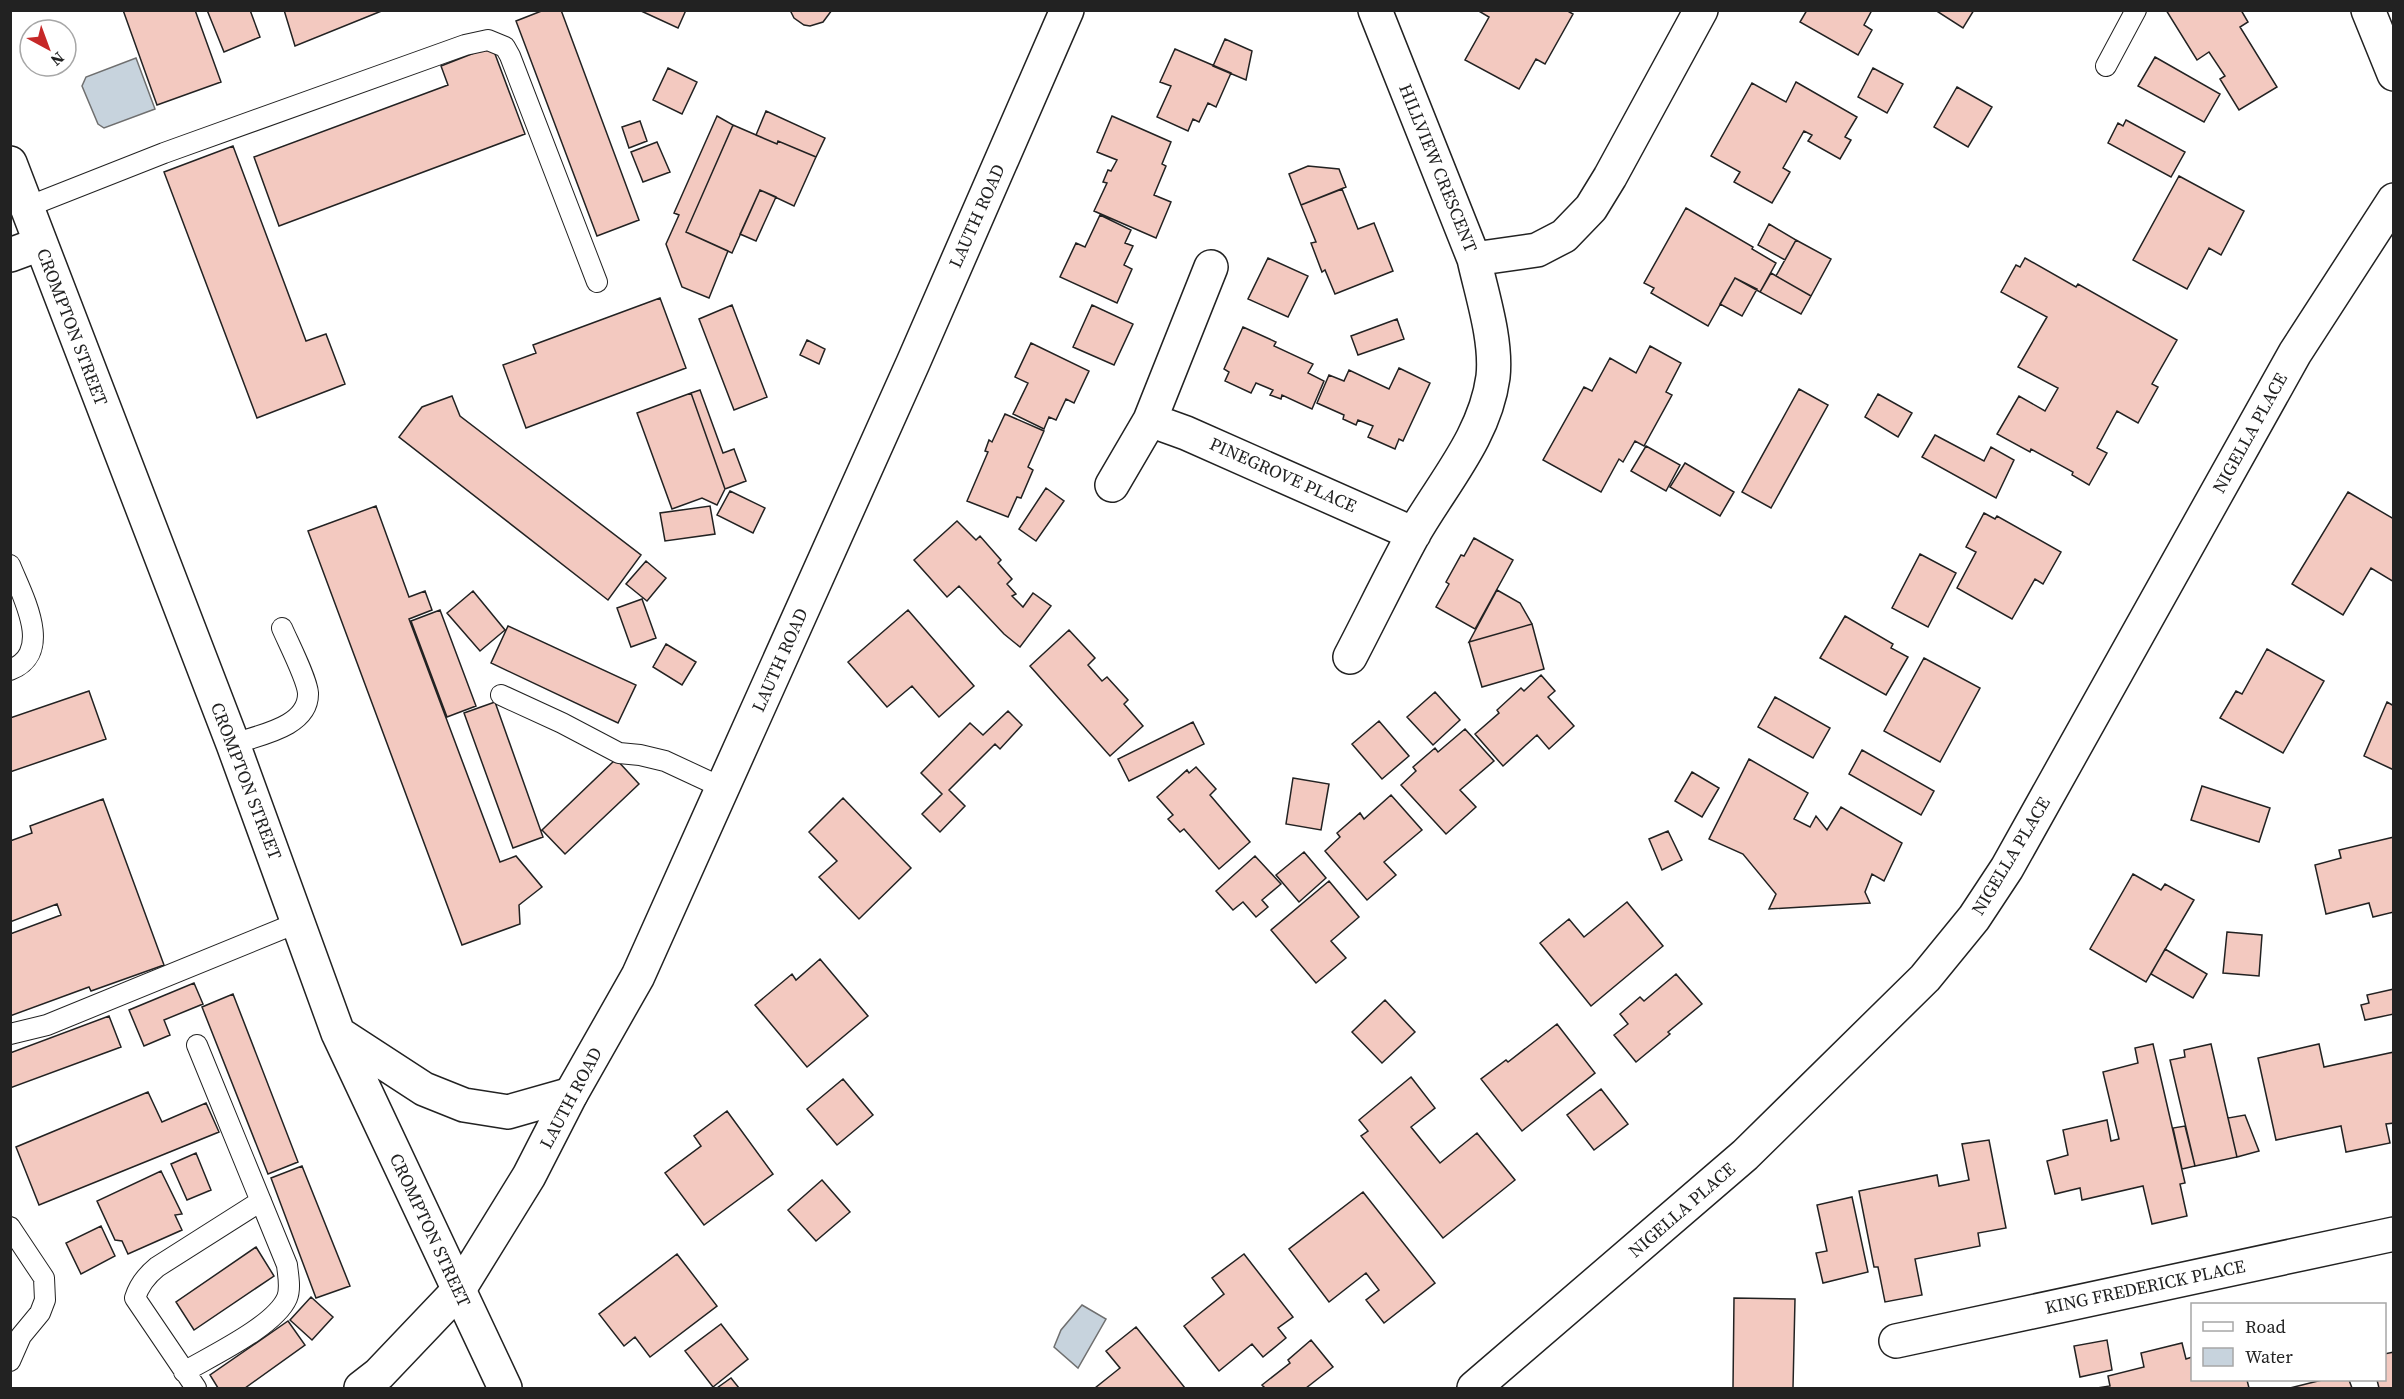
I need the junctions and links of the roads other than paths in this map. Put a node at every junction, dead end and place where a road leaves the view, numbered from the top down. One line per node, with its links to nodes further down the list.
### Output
1 (1067, 10): 24 (street, LAUTH ROAD)
2 (1374, 10): 12 (street, HILLVIEW CRESCENT)
3 (1701, 10): 12 (street, HILLVIEW CRESCENT)
4 (2136, 10): 6 (lane)
5 (2368, 10): 7 (street)
6 (2106, 66)
7 (2394, 74)
8 (10, 163): 10 (street, CROMPTON STREET)
9 (2394, 200): 40 (street, NIGELLA PLACE)
10 (27, 207): 11 (street, CROMPTON STREET); 14 (lane)
11 (25, 250): 23 (street, CROMPTON STREET)
12 (1474, 259): 17 (street)
13 (1211, 267): 15 (street)
14 (597, 282)
15 (1150, 420): 16 (street); 17 (street, PINEGROVE PLACE)
16 (1112, 485)
17 (1414, 534): 20 (street)
18 (10, 565): 21 (lane)
19 (282, 628): 23 (lane)
20 (1350, 657)
21 (10, 670)
22 (501, 694): 24 (lane)
23 (233, 744): 25 (street, CROMPTON STREET)
24 (723, 788): 29 (street, LAUTH ROAD)
25 (299, 922): 26 (street, CROMPTON STREET); 27 (lane)
26 (338, 1033): 29 (street); 33 (street, CROMPTON STREET)
27 (10, 1034)
28 (197, 1045): 30 (lane)
29 (571, 1094): 33 (street, LAUTH ROAD)
30 (261, 1201): 36 (lane); 36 (lane)
31 (10, 1227): 35 (lane)
32 (2394, 1234): 34 (street, KING FREDERICK PLACE)
33 (458, 1291): 38 (street, LAUTH ROAD); 39 (street, CROMPTON STREET)
34 (1896, 1341)
35 (10, 1361)
36 (184, 1372): 37 (lane)
37 (196, 1389)
38 (361, 1389)
39 (505, 1389)
40 (1474, 1389)

